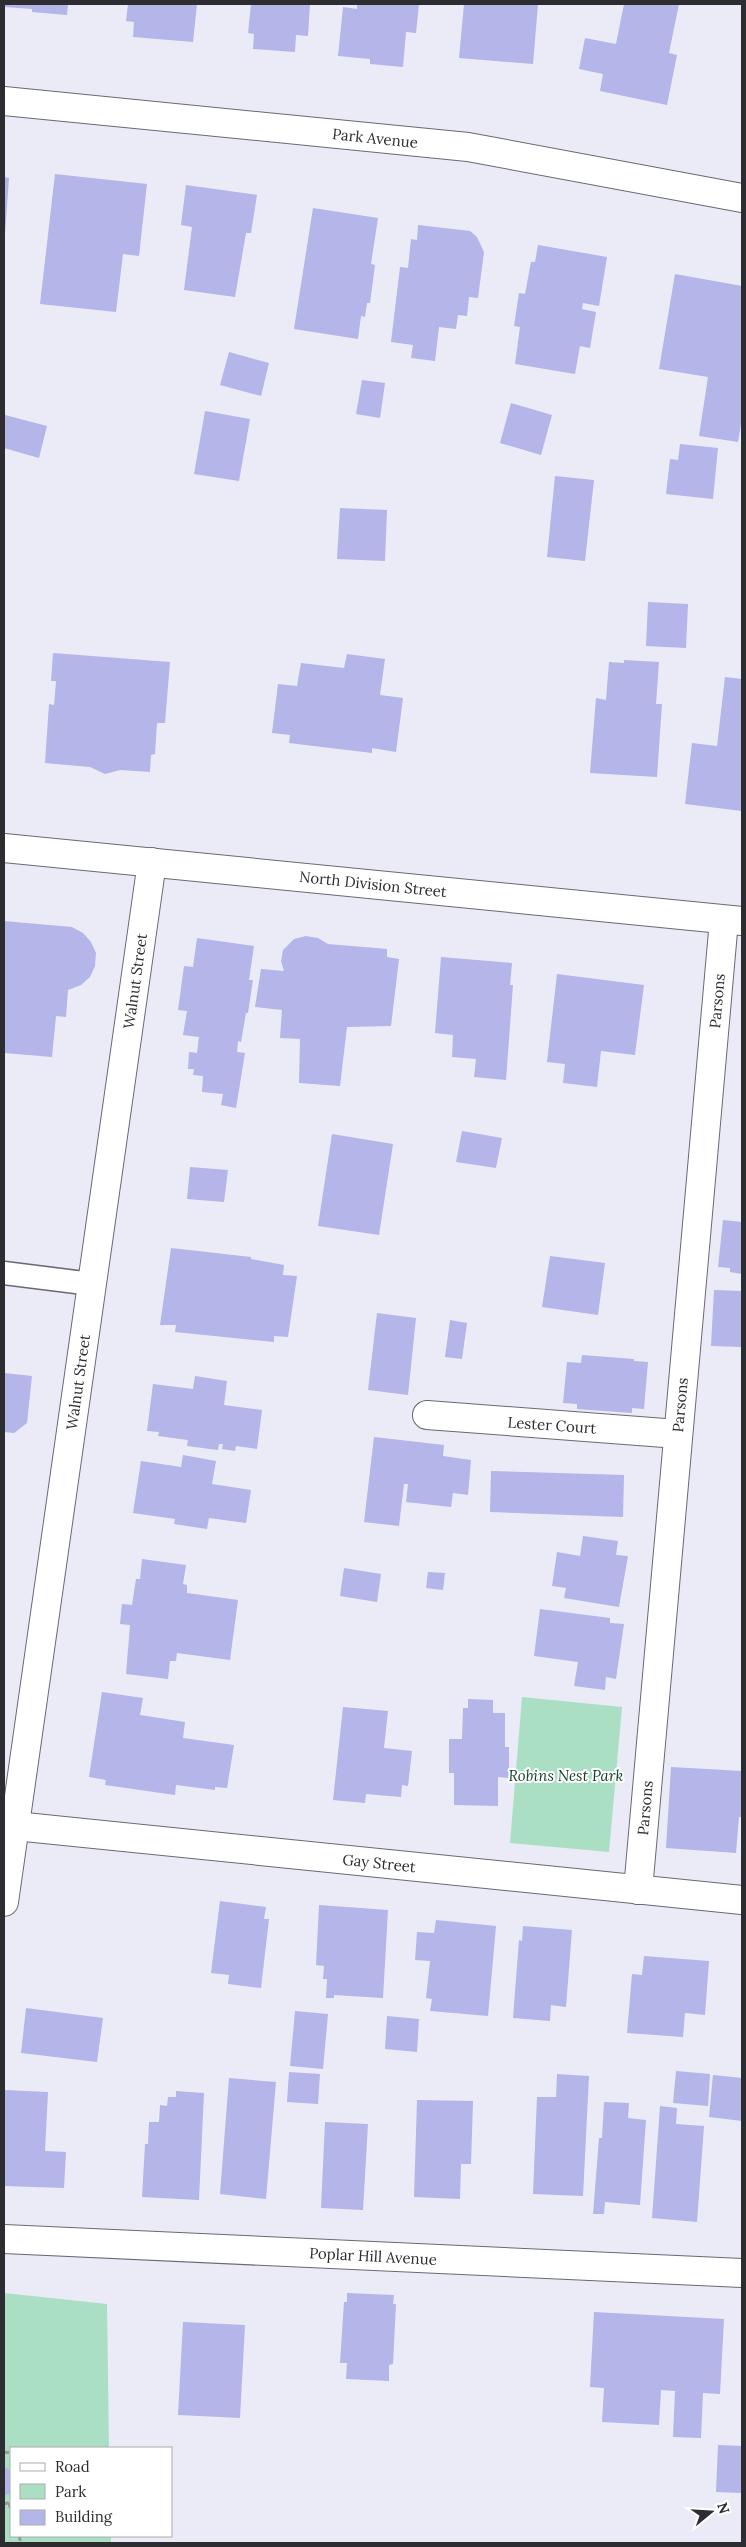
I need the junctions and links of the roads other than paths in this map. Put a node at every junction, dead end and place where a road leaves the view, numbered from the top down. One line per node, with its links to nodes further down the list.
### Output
1 (4, 101): 2 (street, Park Avenue)
2 (742, 198)
3 (4, 848): 4 (street, North Division Street)
4 (152, 862): 5 (street, North Division Street); 7 (street, Walnut Street)
5 (733, 920): 9 (street, Parsons)
6 (4, 1273): 7 (lane)
7 (92, 1284): 10 (street, Walnut Street)
8 (426, 1415): 9 (street, Lester Court)
9 (678, 1434): 11 (street, Parsons)
10 (15, 1826): 11 (street, Gay Street); 13 (street, Walnut Street)
11 (638, 1890): 12 (street, Gay Street)
12 (742, 1900)
13 (4, 1902)
14 (4, 2239): 15 (street, Poplar Hill Avenue)
15 (742, 2273)

